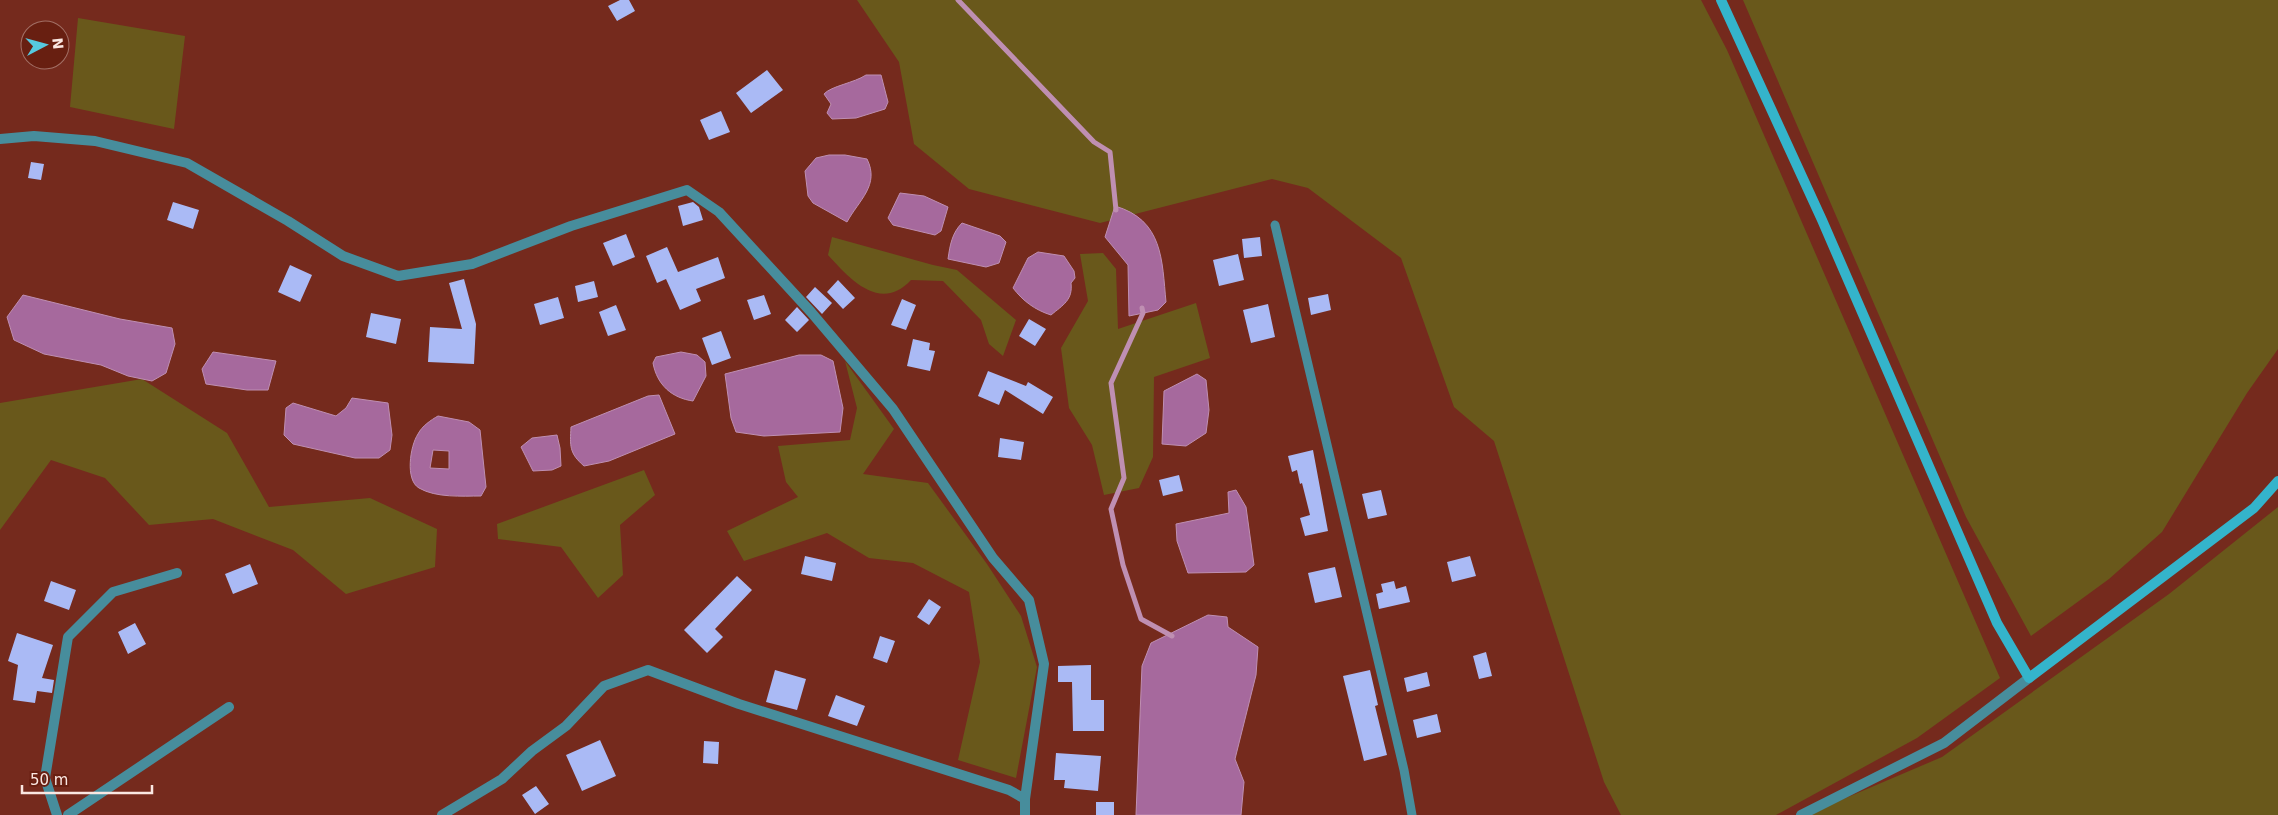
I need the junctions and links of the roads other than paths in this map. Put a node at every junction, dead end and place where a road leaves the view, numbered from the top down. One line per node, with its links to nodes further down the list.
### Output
1 (1721, 0): 6 (street)
2 (0, 139): 8 (street)
3 (1275, 225): 13 (lane)
4 (2278, 481): 6 (street)
5 (176, 573): 9 (street)
6 (2029, 678): 14 (street)
7 (229, 707): 10 (street)
8 (1025, 800): 11 (street); 12 (street)
9 (56, 815)
10 (68, 815)
11 (442, 815)
12 (1025, 815)
13 (1412, 815)
14 (1801, 815)

